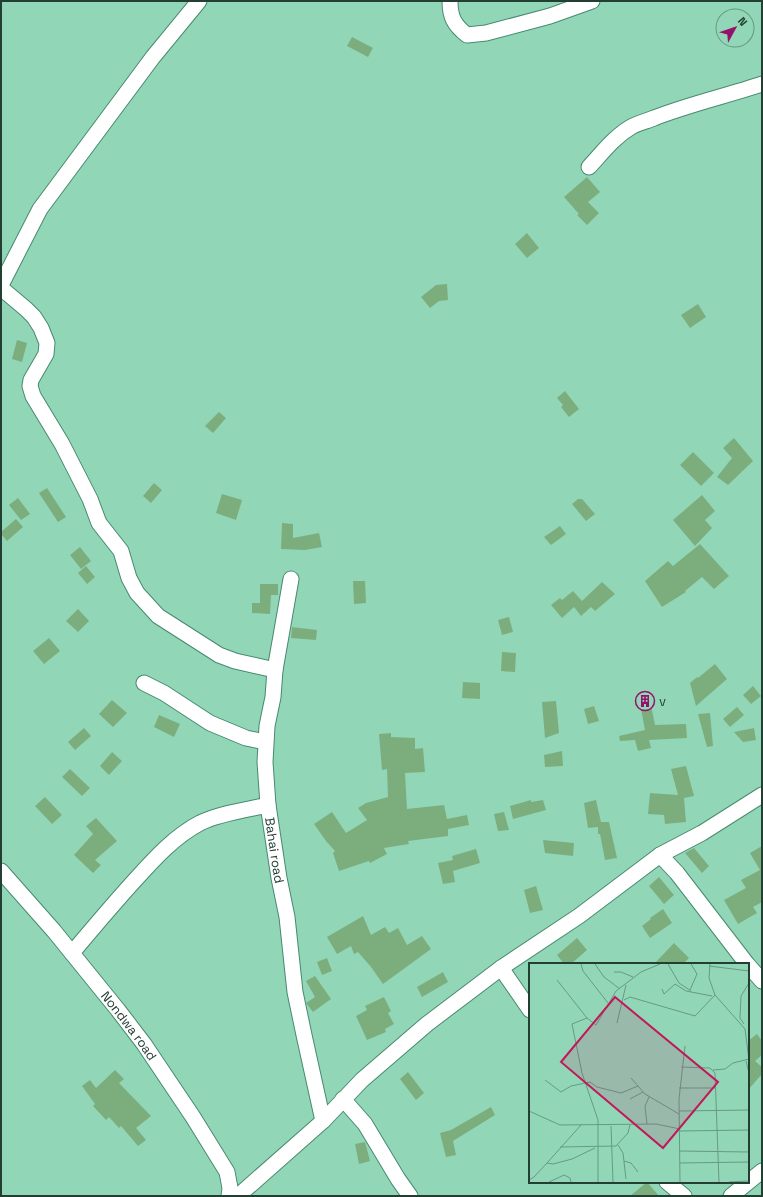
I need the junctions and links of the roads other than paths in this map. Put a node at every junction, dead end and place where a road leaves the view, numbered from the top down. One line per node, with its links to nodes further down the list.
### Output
1 (199, 1): 6 (street)
2 (450, 1): 3 (street)
3 (592, 1)
4 (762, 84): 5 (street)
5 (589, 167)
6 (1, 285)
7 (1, 288): 9 (street)
8 (291, 579): 9 (street, Bahai road)
9 (276, 670): 11 (street, Bahai road)
10 (144, 684): 11 (street)
11 (265, 742): 13 (street, Bahai road)
12 (762, 796): 14 (street)
13 (268, 805): 16 (street); 23 (street, Bahai road)
14 (660, 855): 17 (street); 19 (street)
15 (1, 872): 16 (street, Nondwa road)
16 (72, 953): 28 (street, Nondwa road)
17 (747, 963)
18 (749, 965): 20 (street)
19 (501, 968): 21 (street); 22 (street)
20 (762, 982)
21 (529, 1009)
22 (343, 1099): 23 (street); 30 (street)
23 (322, 1120): 29 (street)
24 (762, 1171): 25 (street)
25 (749, 1181)
26 (668, 1183): 31 (street)
27 (747, 1183): 32 (street)
28 (229, 1196)
29 (238, 1196)
30 (410, 1196)
31 (684, 1196)
32 (731, 1196)

